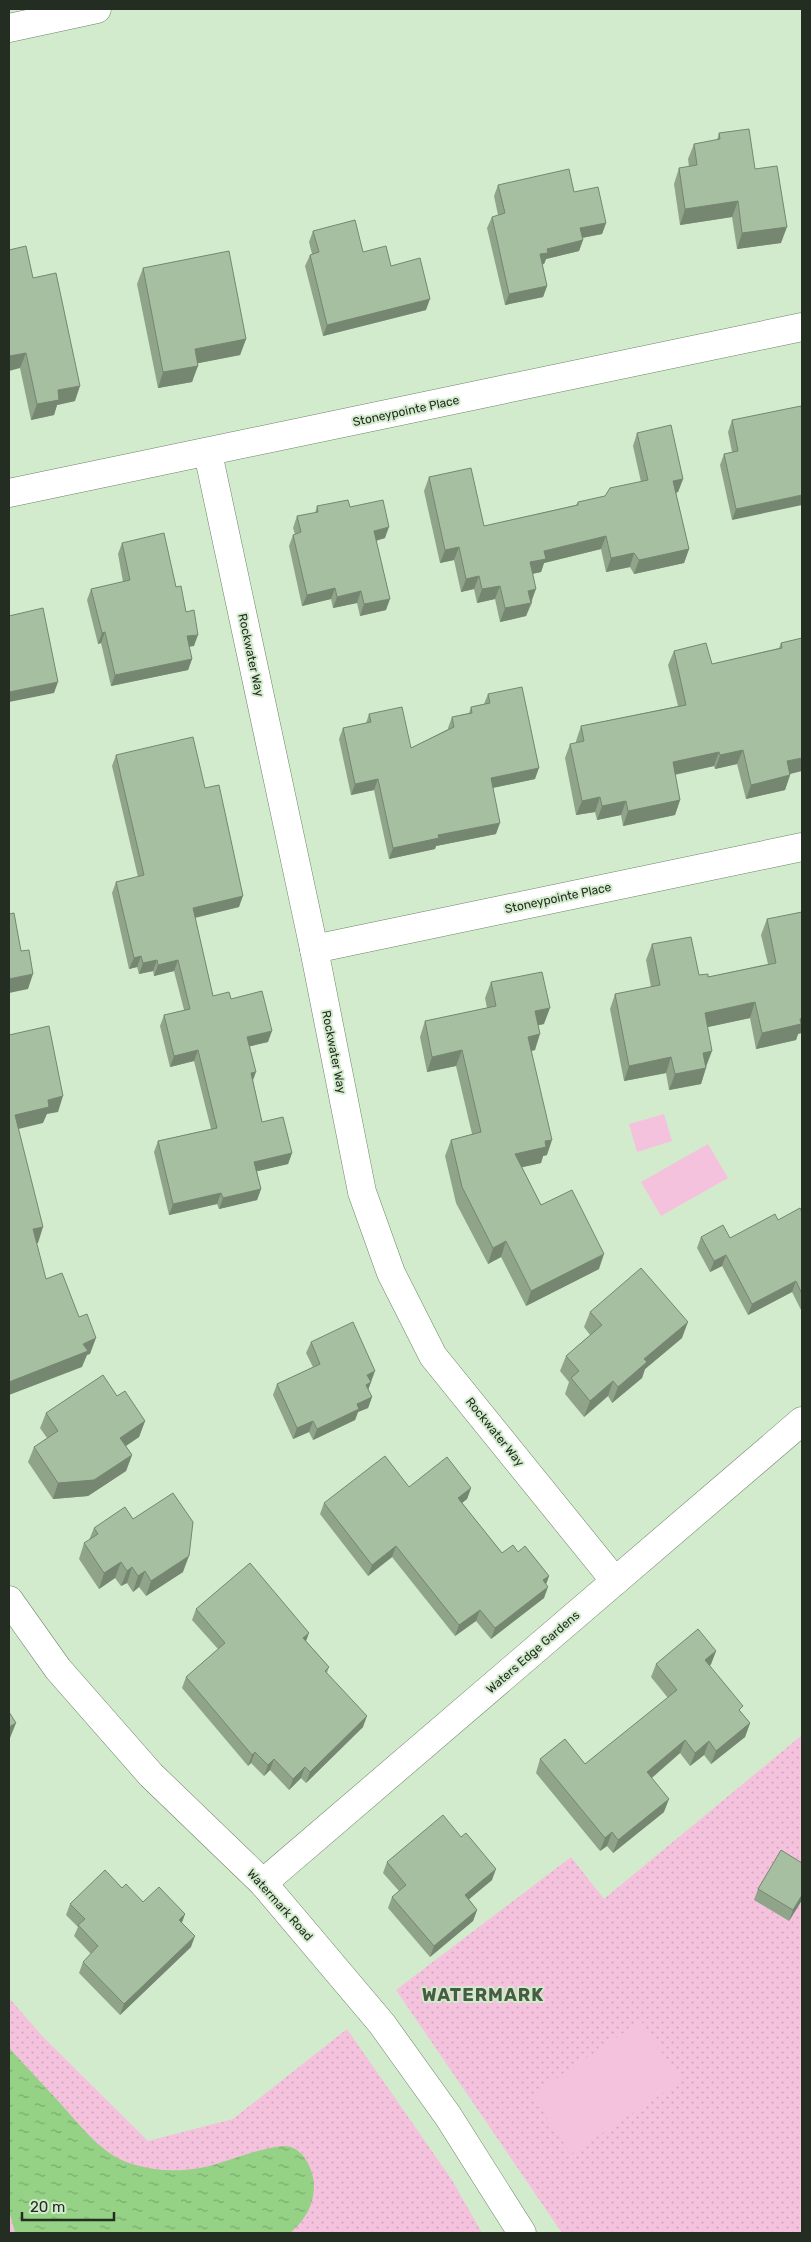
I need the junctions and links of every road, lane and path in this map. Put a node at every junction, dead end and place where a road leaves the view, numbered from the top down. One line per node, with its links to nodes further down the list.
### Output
1 (97, 9): 2 (street)
2 (9, 28)
3 (802, 327): 4 (street, Stoneypointe Place)
4 (208, 453): 5 (street, Stoneypointe Place); 7 (street, Rockwater Way)
5 (9, 493)
6 (802, 847): 7 (street, Stoneypointe Place)
7 (314, 949): 9 (street, Rockwater Way)
8 (802, 1421): 9 (street, Waters Edge Gardens)
9 (616, 1582): 11 (street, Waters Edge Gardens)
10 (9, 1600): 11 (street, Watermark Road)
11 (263, 1884): 12 (street, Watermark Road)
12 (522, 2233)

